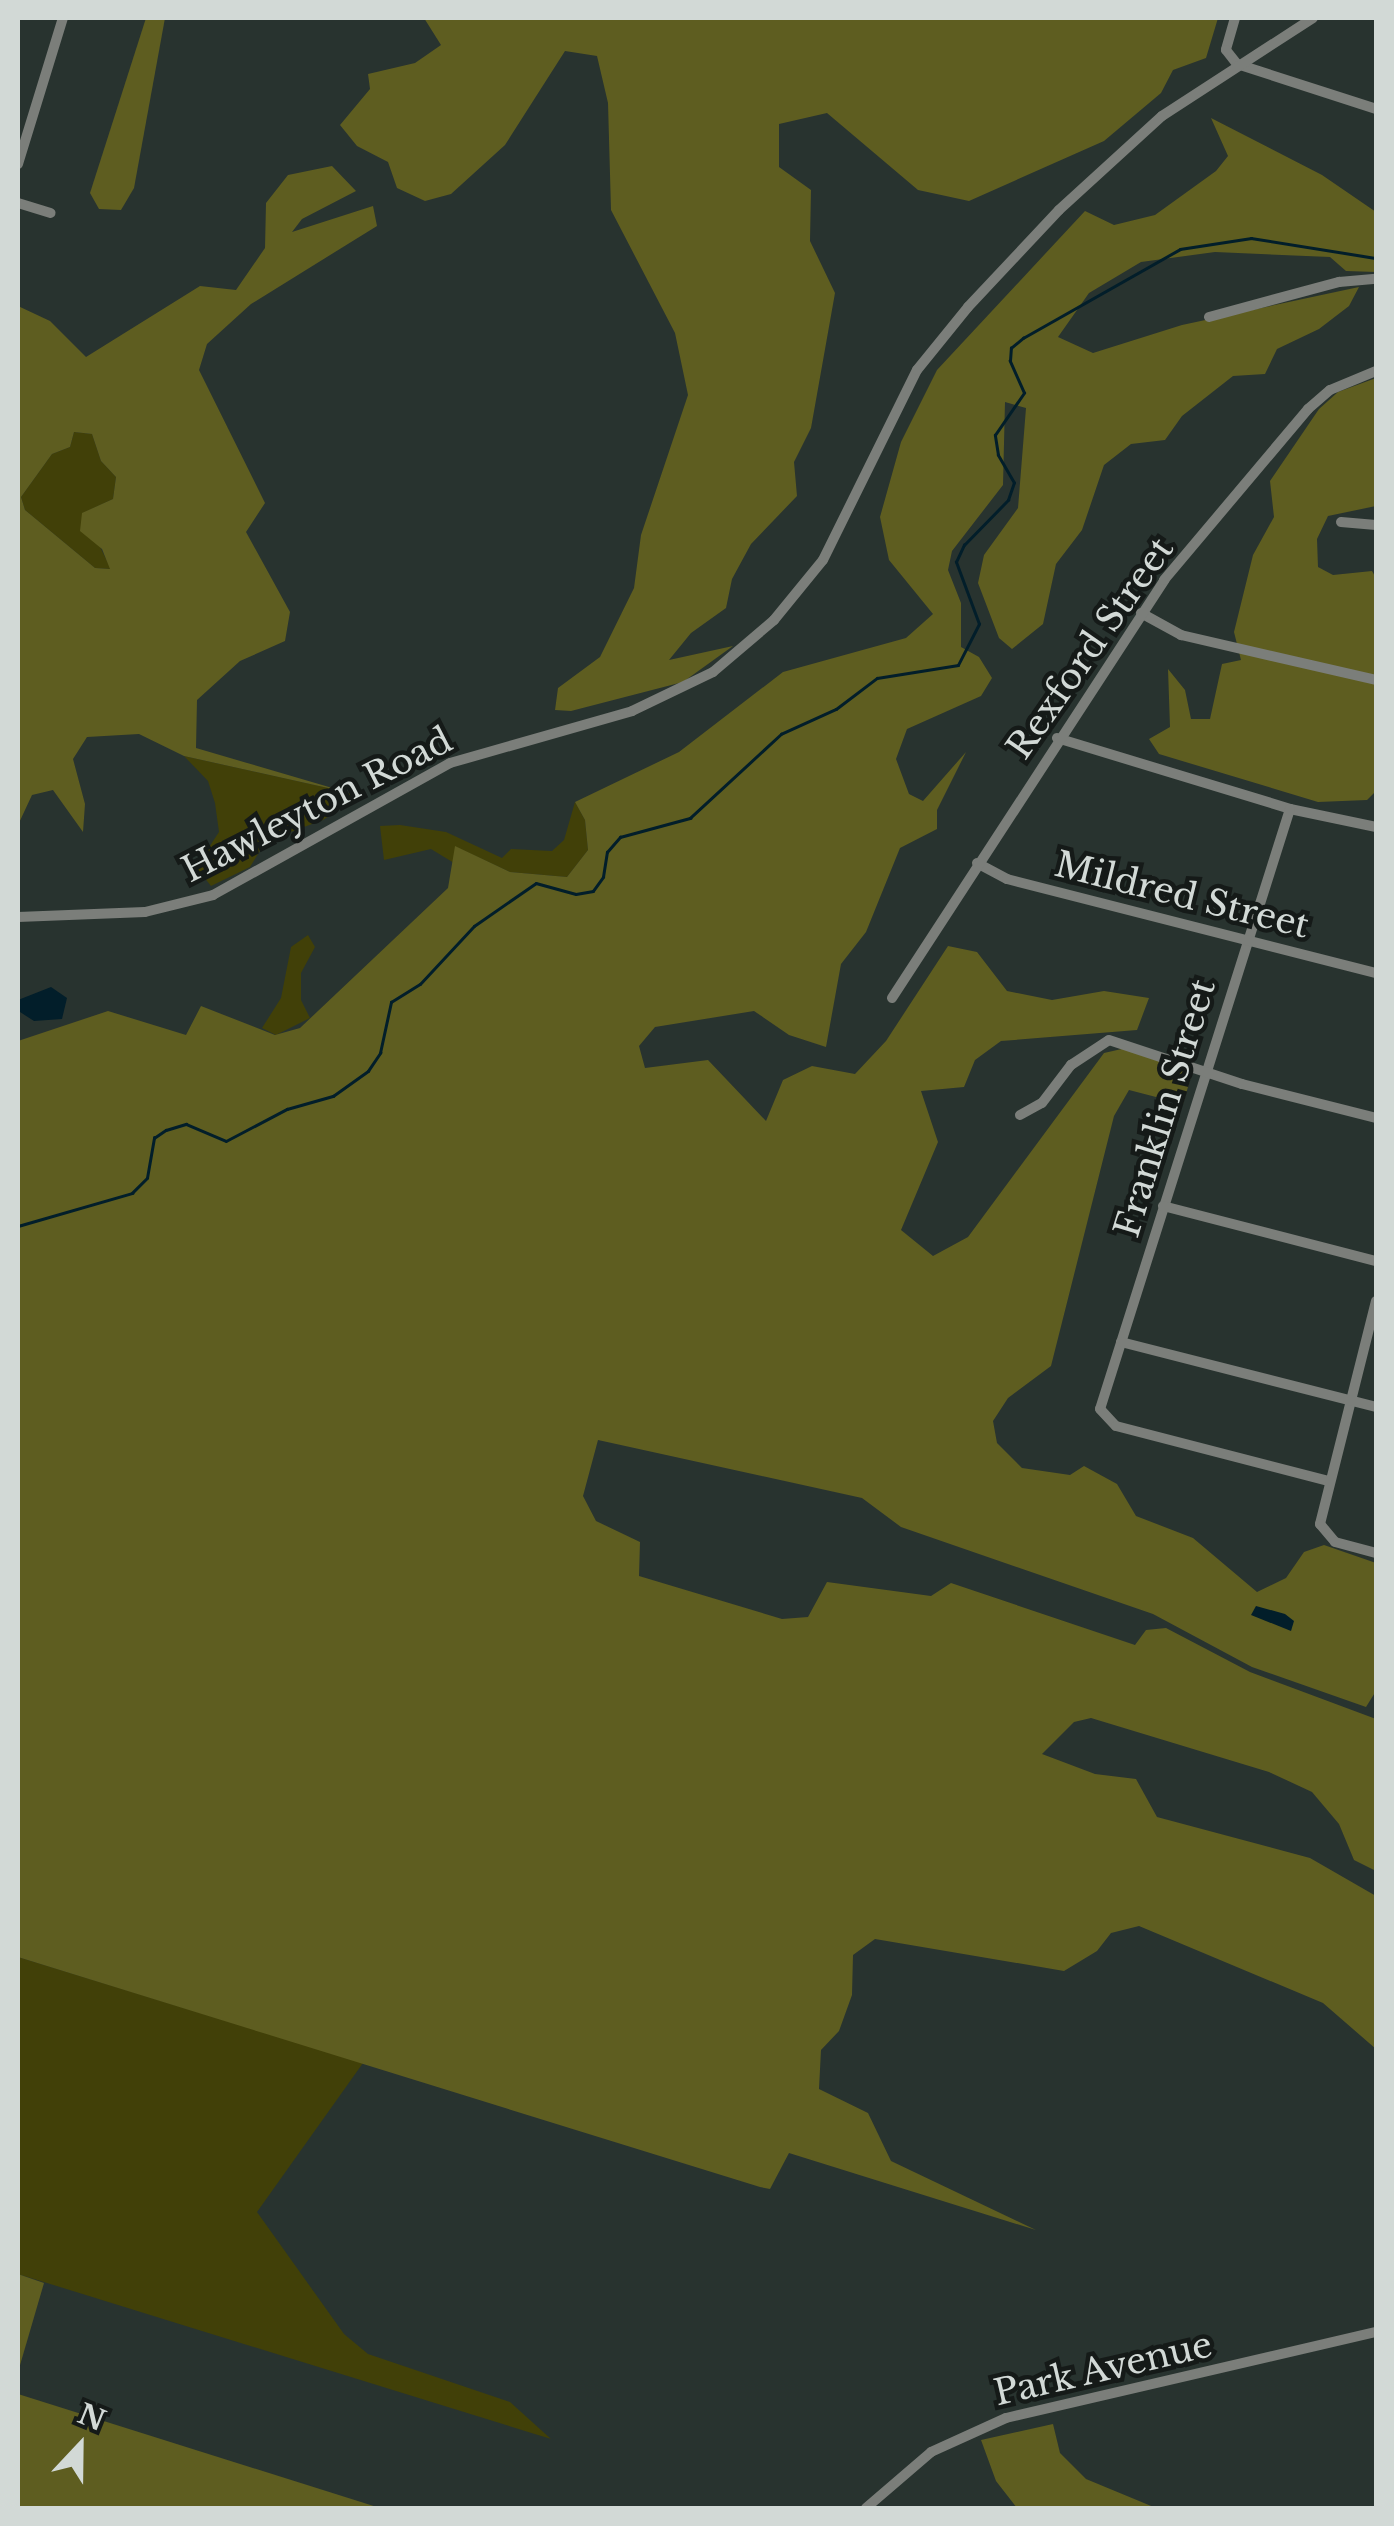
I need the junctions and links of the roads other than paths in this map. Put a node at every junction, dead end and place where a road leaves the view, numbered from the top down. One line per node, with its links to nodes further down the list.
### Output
1 (63, 18): 6 (street)
2 (1235, 18): 4 (street)
3 (1314, 18): 4 (street, Hawleyton Road)
4 (1237, 64): 5 (street); 20 (street, Hawleyton Road)
5 (1376, 109)
6 (18, 164)
7 (18, 203): 8 (street)
8 (50, 213)
9 (1376, 280): 10 (street)
10 (1208, 317)
11 (1376, 371): 14 (street, Rexford Street)
12 (1341, 522): 13 (street)
13 (1376, 525)
14 (1141, 613): 15 (street); 16 (street, Rexford Street)
15 (1376, 680)
16 (1057, 738): 17 (street); 19 (street, Rexford Street)
17 (1290, 809): 18 (street); 21 (street, Franklin Street)
18 (1376, 827)
19 (977, 862): 21 (street, Mildred Street); 23 (street, Rexford Street)
20 (18, 916)
21 (1247, 938): 22 (street, Mildred Street); 24 (street, Franklin Street)
22 (1376, 974)
23 (892, 998)
24 (1206, 1071): 25 (street); 26 (street); 27 (street, Franklin Street)
25 (1020, 1115)
26 (1376, 1118)
27 (1164, 1206): 28 (street); 30 (street, Franklin Street)
28 (1376, 1261)
29 (1376, 1301): 31 (street)
30 (1121, 1342): 31 (street); 33 (street, Franklin Street)
31 (1353, 1401): 32 (street); 33 (street)
32 (1376, 1407)
33 (1328, 1481): 34 (street)
34 (1376, 1553)
35 (1376, 2332): 36 (street, Park Avenue)
36 (866, 2508)

